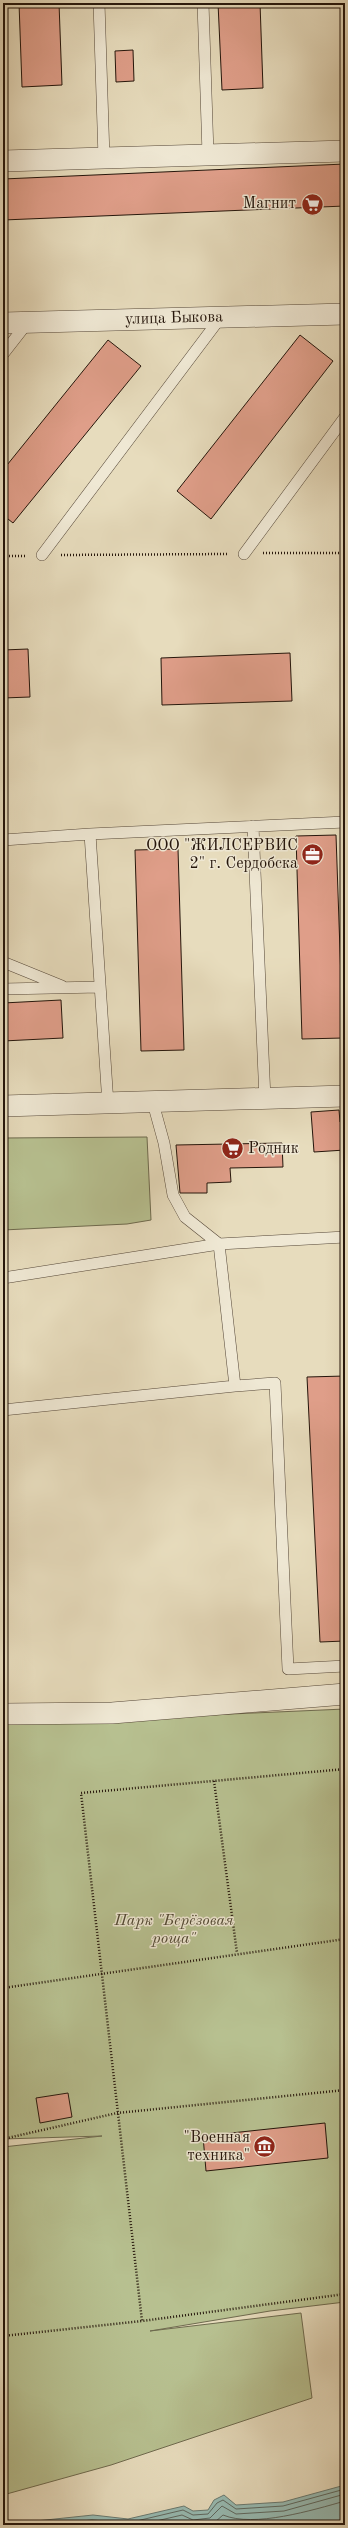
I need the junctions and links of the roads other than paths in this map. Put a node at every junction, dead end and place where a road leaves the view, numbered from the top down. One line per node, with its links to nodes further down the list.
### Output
1 (99, 3): 5 (lane)
2 (203, 3): 4 (lane)
3 (345, 151): 4 (street)
4 (208, 154): 5 (street)
5 (104, 158): 6 (street)
6 (3, 161)
7 (345, 314): 8 (street, улица Быкова)
8 (221, 317): 9 (street, улица Быкова); 14 (lane)
9 (28, 322): 10 (street, улица Быкова); 11 (lane)
10 (3, 323)
11 (3, 354)
12 (345, 416): 13 (lane)
13 (244, 554)
14 (42, 555)
15 (345, 822): 16 (lane)
16 (253, 826): 17 (lane); 24 (lane)
17 (90, 834): 18 (lane); 20 (lane)
18 (3, 840)
19 (3, 962): 21 (lane)
20 (100, 987): 21 (lane); 26 (lane)
21 (66, 988): 22 (lane)
22 (3, 989)
23 (345, 1096): 24 (street)
24 (265, 1099): 25 (street)
25 (153, 1103): 26 (street); 29 (lane)
26 (108, 1104): 27 (street)
27 (3, 1106)
28 (345, 1237): 29 (lane)
29 (219, 1244): 30 (lane); 31 (lane)
30 (3, 1278)
31 (235, 1386): 32 (lane); 33 (lane)
32 (3, 1410)
33 (345, 1666)
34 (345, 1694): 35 (street)
35 (3, 1714)

